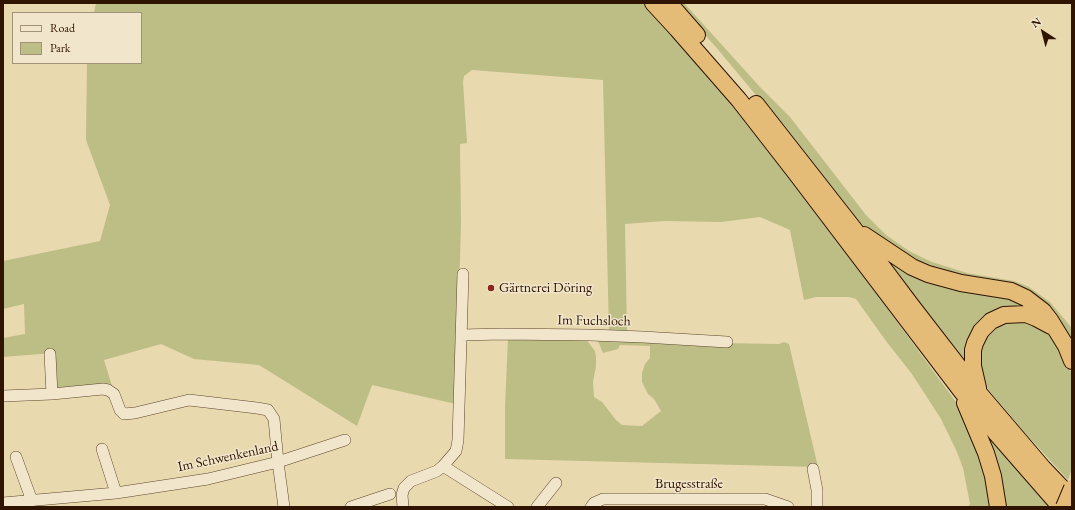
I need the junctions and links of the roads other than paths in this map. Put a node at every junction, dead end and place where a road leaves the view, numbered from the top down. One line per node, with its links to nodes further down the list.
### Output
1 (652, 3): 10 (highway)
2 (669, 3): 3 (highway)
3 (854, 229): 5 (highway); 11 (highway)
4 (463, 274): 6 (street)
5 (1056, 330): 9 (highway); 11 (highway)
6 (461, 336): 7 (street, Im Fuchsloch); 18 (street)
7 (727, 342)
8 (50, 354): 12 (street)
9 (1072, 360)
10 (962, 392): 23 (highway); 36 (highway)
11 (979, 393): 23 (highway)
12 (52, 394): 13 (street); 17 (street)
13 (3, 396)
14 (345, 440): 17 (street, Im Schwenkenland)
15 (102, 449): 21 (street)
16 (16, 457): 24 (street)
17 (278, 462): 21 (street, Im Schwenkenland); 28 (street)
18 (443, 466): 30 (street); 31 (street)
19 (814, 469): 35 (street)
20 (556, 483): 32 (street)
21 (116, 493): 24 (street, Im Schwenkenland)
22 (390, 494): 29 (street)
23 (1064, 496)
24 (40, 502): 26 (street, Im Schwenkenland)
25 (682, 503): 27 (street, Brugesstraße); 33 (street, Brugesstraße)
26 (3, 504)
27 (770, 504): 34 (street, Brugesstraße)
28 (284, 507)
29 (351, 507)
30 (403, 507)
31 (508, 507)
32 (537, 507)
33 (591, 507)
34 (788, 507)
35 (817, 507)
36 (998, 507)

